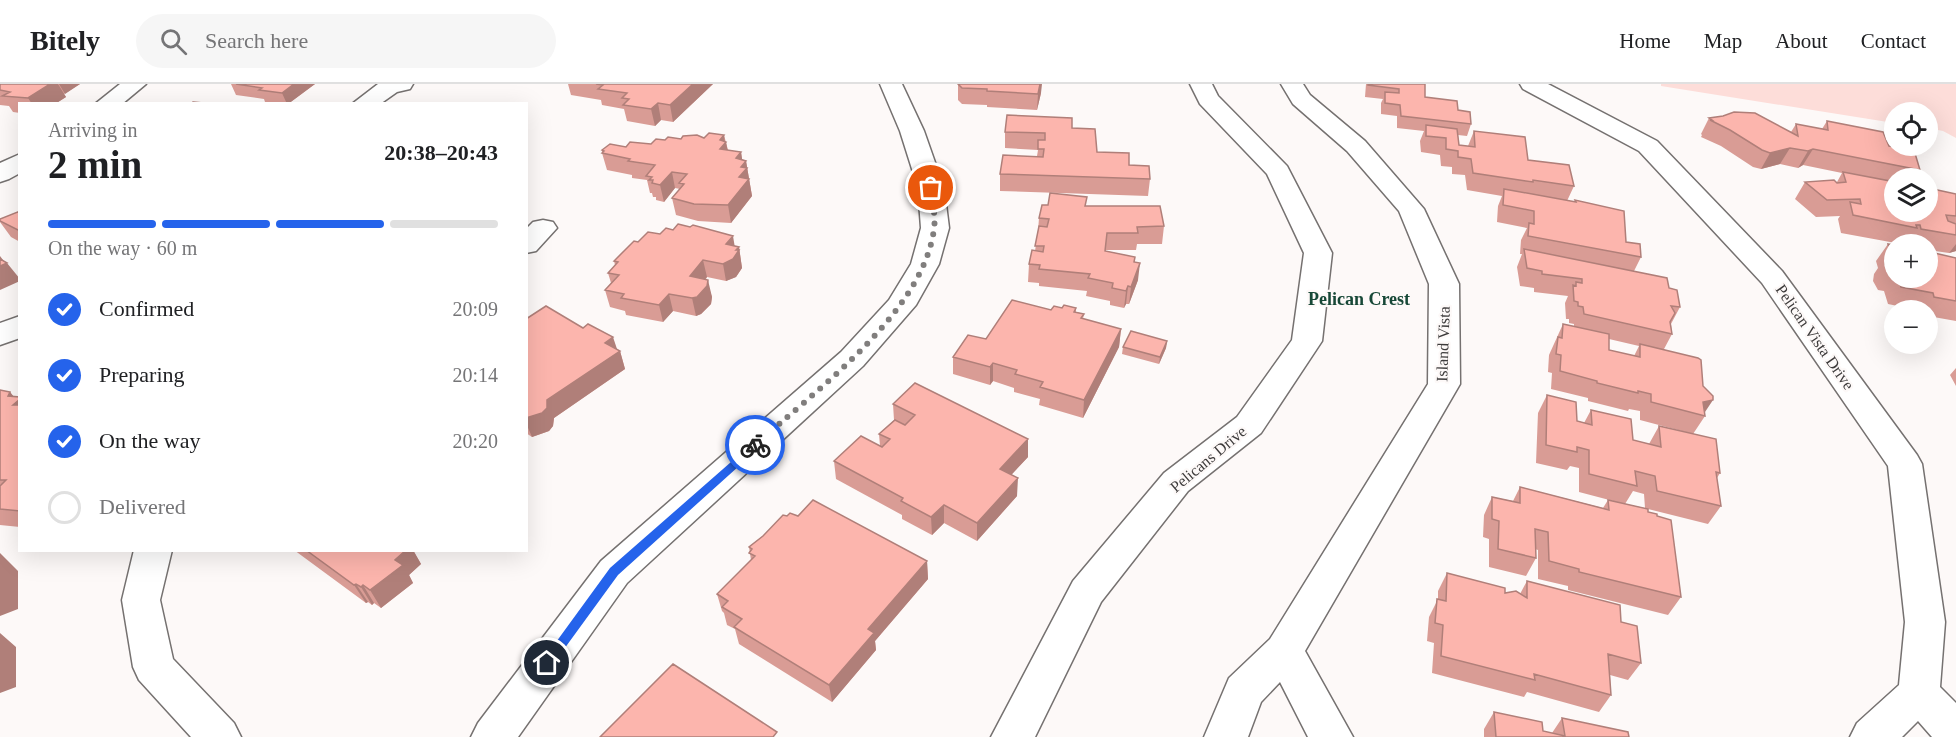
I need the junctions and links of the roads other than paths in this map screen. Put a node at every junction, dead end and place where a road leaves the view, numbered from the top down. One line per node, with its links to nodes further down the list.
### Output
1 (135, 84): 7 (street)
2 (891, 84): 18 (street)
3 (1201, 84): 19 (street, Pelicans Drive)
4 (1292, 84): 14 (street, Island Vista)
5 (1531, 84): 15 (street, Pelican Vista Drive)
6 (394, 85): 8 (street)
7 (109, 102)
8 (366, 102)
9 (18, 162): 10 (street)
10 (0, 174)
11 (18, 327): 12 (street)
12 (0, 335)
13 (153, 552): 17 (street)
14 (1284, 651): 20 (street, Island Vista); 21 (street)
15 (1919, 693): 16 (street); 22 (street)
16 (1956, 733)
17 (219, 737)
18 (493, 737)
19 (1013, 737)
20 (1226, 737)
21 (1331, 737)
22 (1872, 737)

